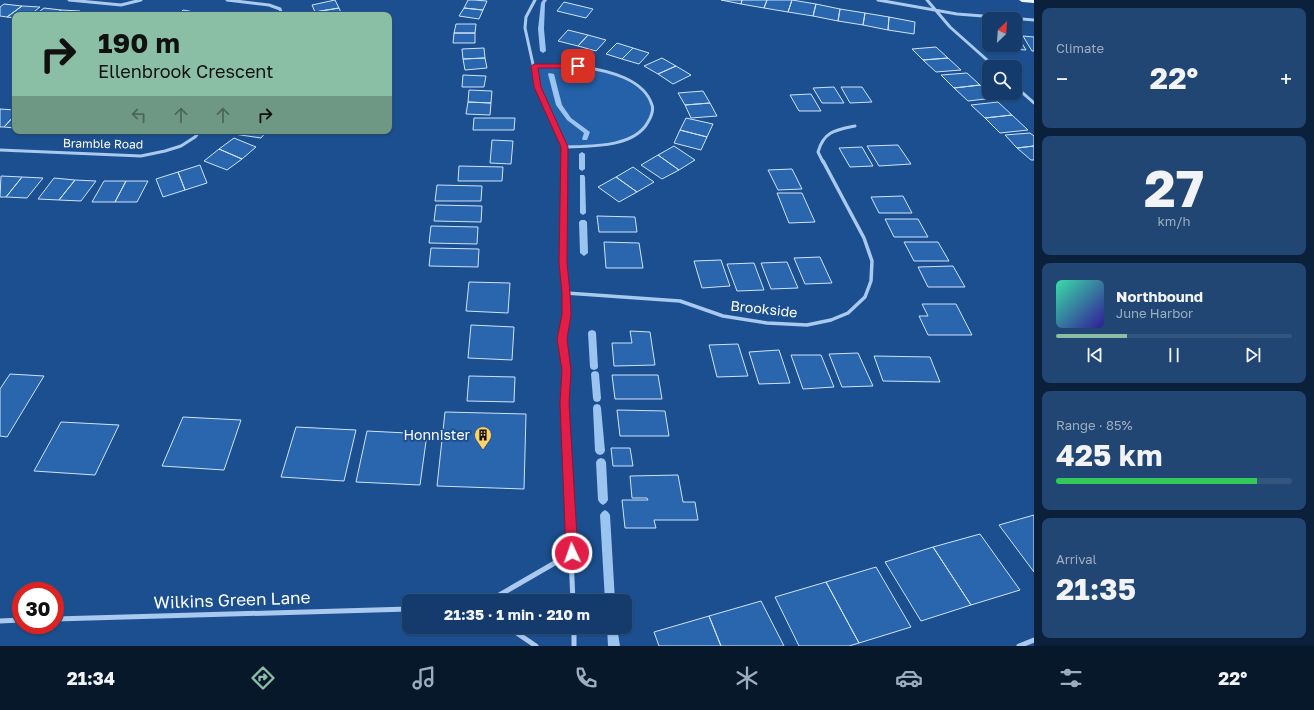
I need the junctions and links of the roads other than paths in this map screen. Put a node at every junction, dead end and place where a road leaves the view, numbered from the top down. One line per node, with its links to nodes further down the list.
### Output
1 (69, 0): 2 (street)
2 (141, 0)
3 (227, 0): 10 (street)
4 (535, 0): 13 (street)
5 (878, 0): 9 (street)
6 (927, 0): 9 (street)
7 (1022, 0): 8 (main road)
8 (1034, 1)
9 (934, 10): 11 (street); 12 (street)
10 (281, 12)
11 (1034, 20)
12 (988, 60)
13 (534, 66): 18 (street); 18 (street)
14 (1022, 92): 15 (street)
15 (1034, 103)
16 (855, 126): 20 (street, Brookside)
17 (196, 134): 19 (street, Bramble Road)
18 (564, 147): 20 (street)
19 (0, 150)
20 (566, 293): 21 (street)
21 (572, 553): 22 (street); 23 (street)
22 (501, 594)
23 (573, 594)
24 (402, 609): 25 (street, Wilkins Green Lane)
25 (64, 619)
26 (12, 620): 27 (street)
27 (0, 621)
28 (518, 634): 31 (street)
29 (574, 634): 32 (street)
30 (1034, 640): 33 (street)
31 (536, 646)
32 (574, 646)
33 (1019, 646)

